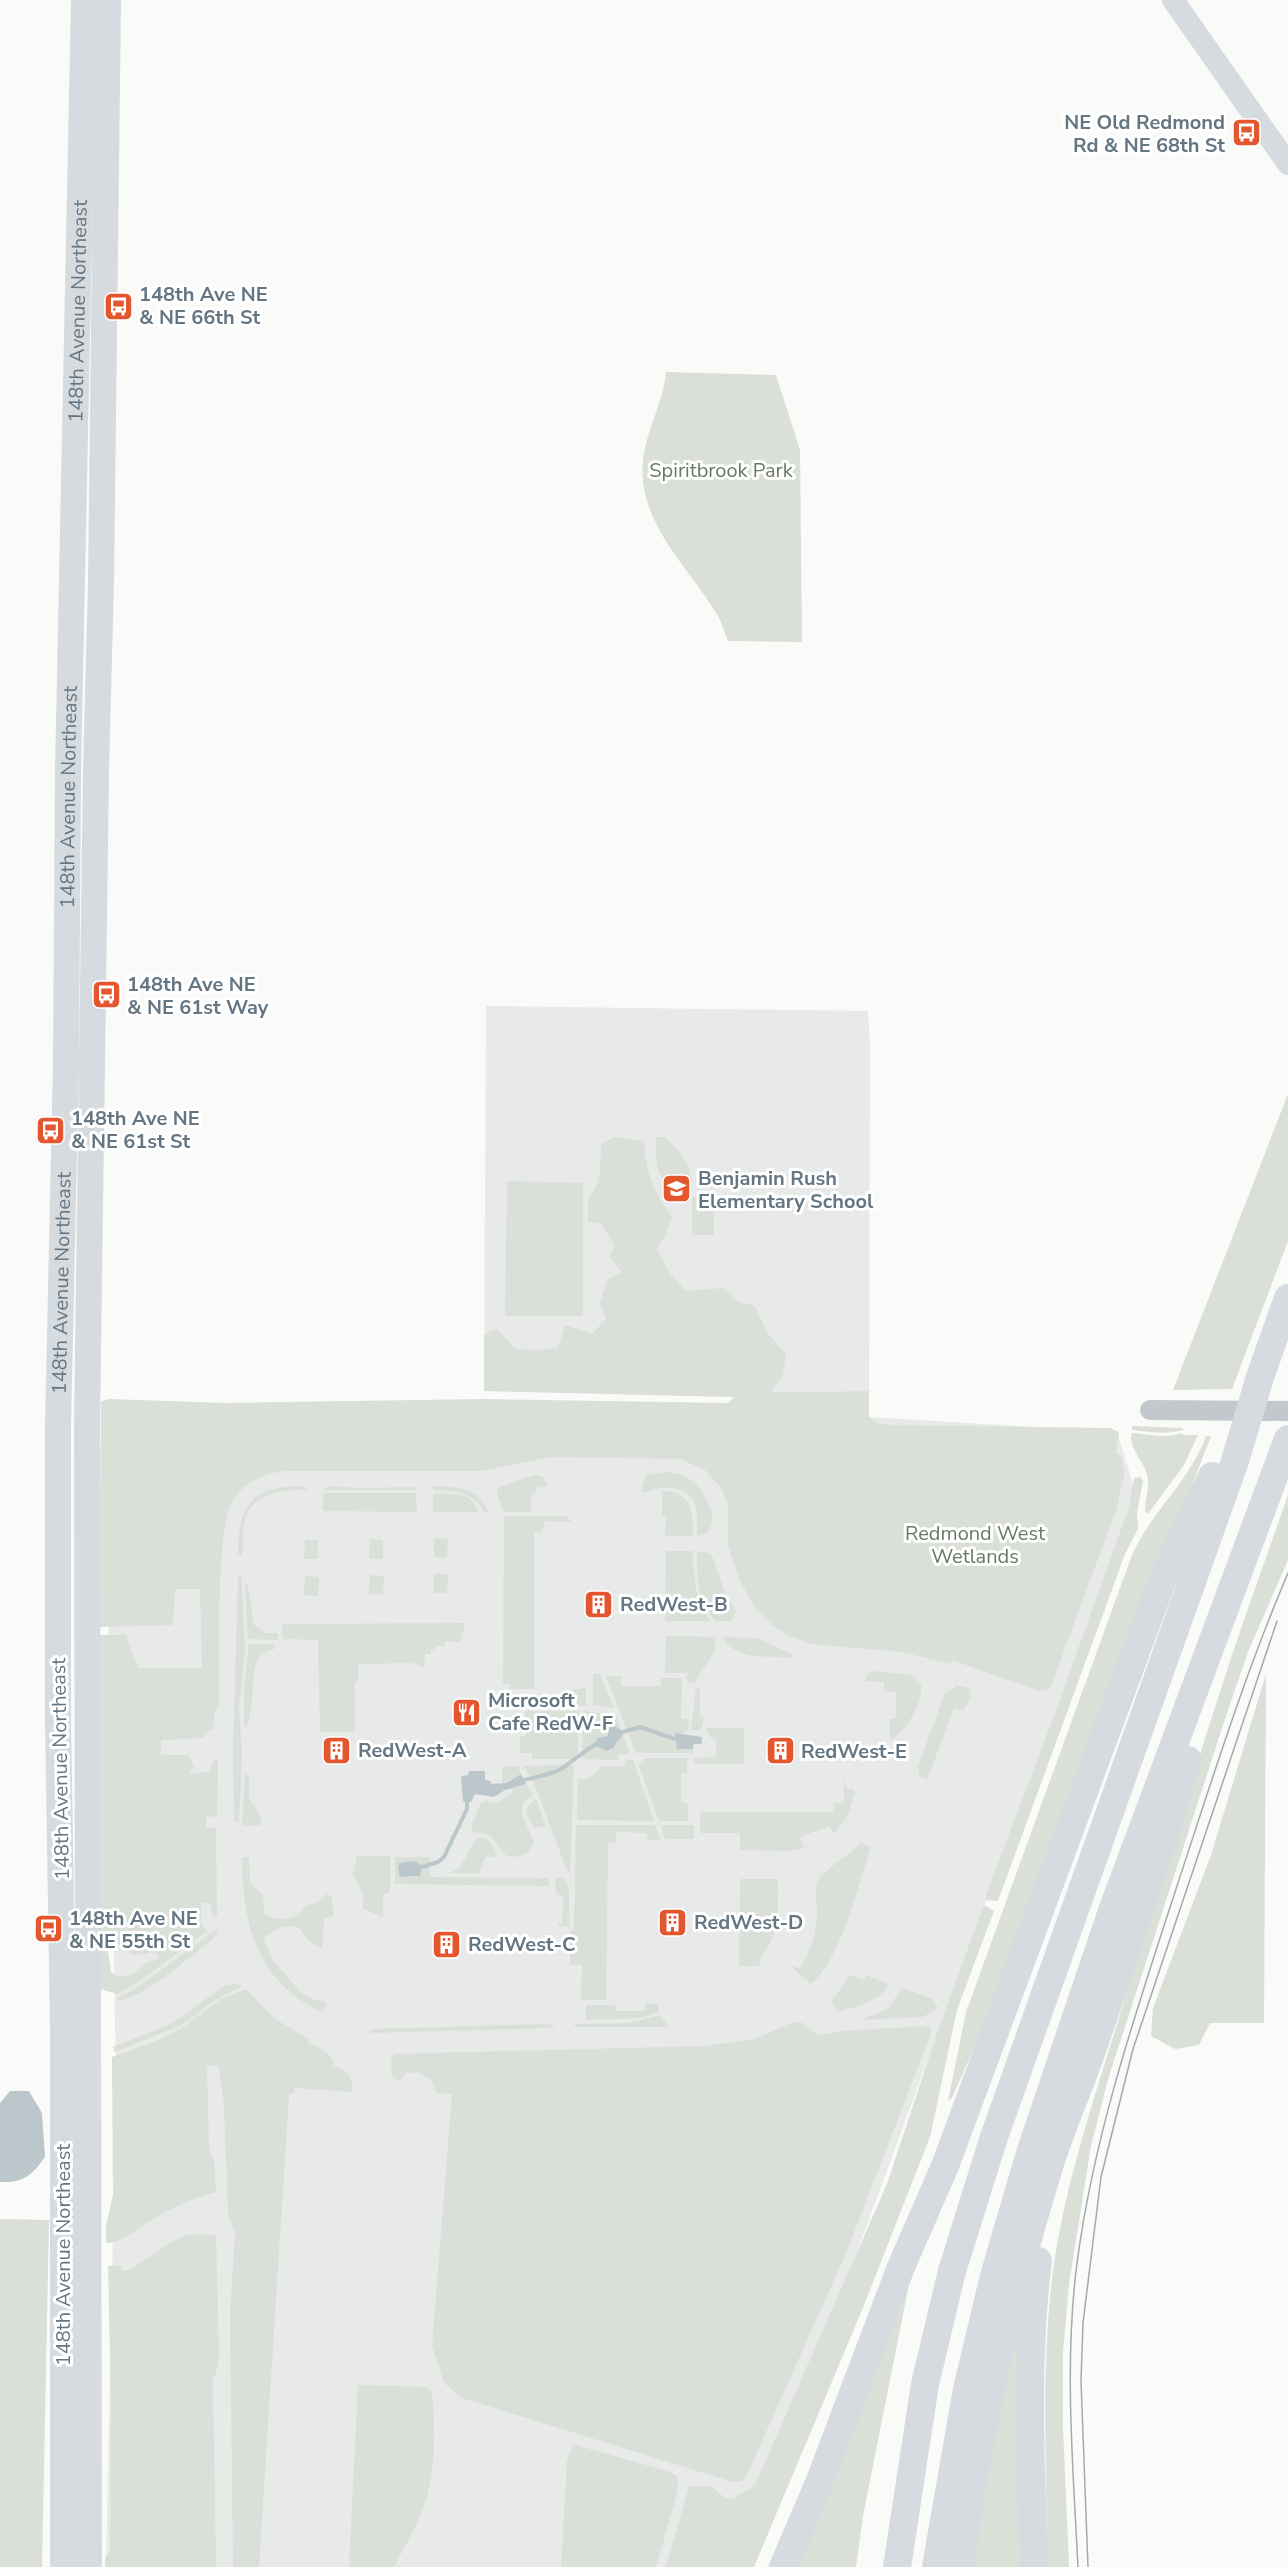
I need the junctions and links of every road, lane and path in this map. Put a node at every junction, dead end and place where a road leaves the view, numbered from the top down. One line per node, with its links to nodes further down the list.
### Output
1 (84, 0): 11 (main road, 148th Avenue Northeast)
2 (108, 0): 12 (main road, 148th Avenue Northeast)
3 (1173, 0): 4 (main road)
4 (1288, 164)
5 (1288, 1298): 6 (highway)
6 (1260, 1377): 13 (highway); 14 (highway)
7 (1150, 1410): 8 (street)
8 (1288, 1411)
9 (1288, 1439): 10 (highway); 15 (highway)
10 (1090, 2056): 16 (highway); 17 (highway)
11 (63, 2567)
12 (89, 2567)
13 (783, 2567)
14 (897, 2567)
15 (936, 2567)
16 (960, 2567)
17 (1034, 2567)

